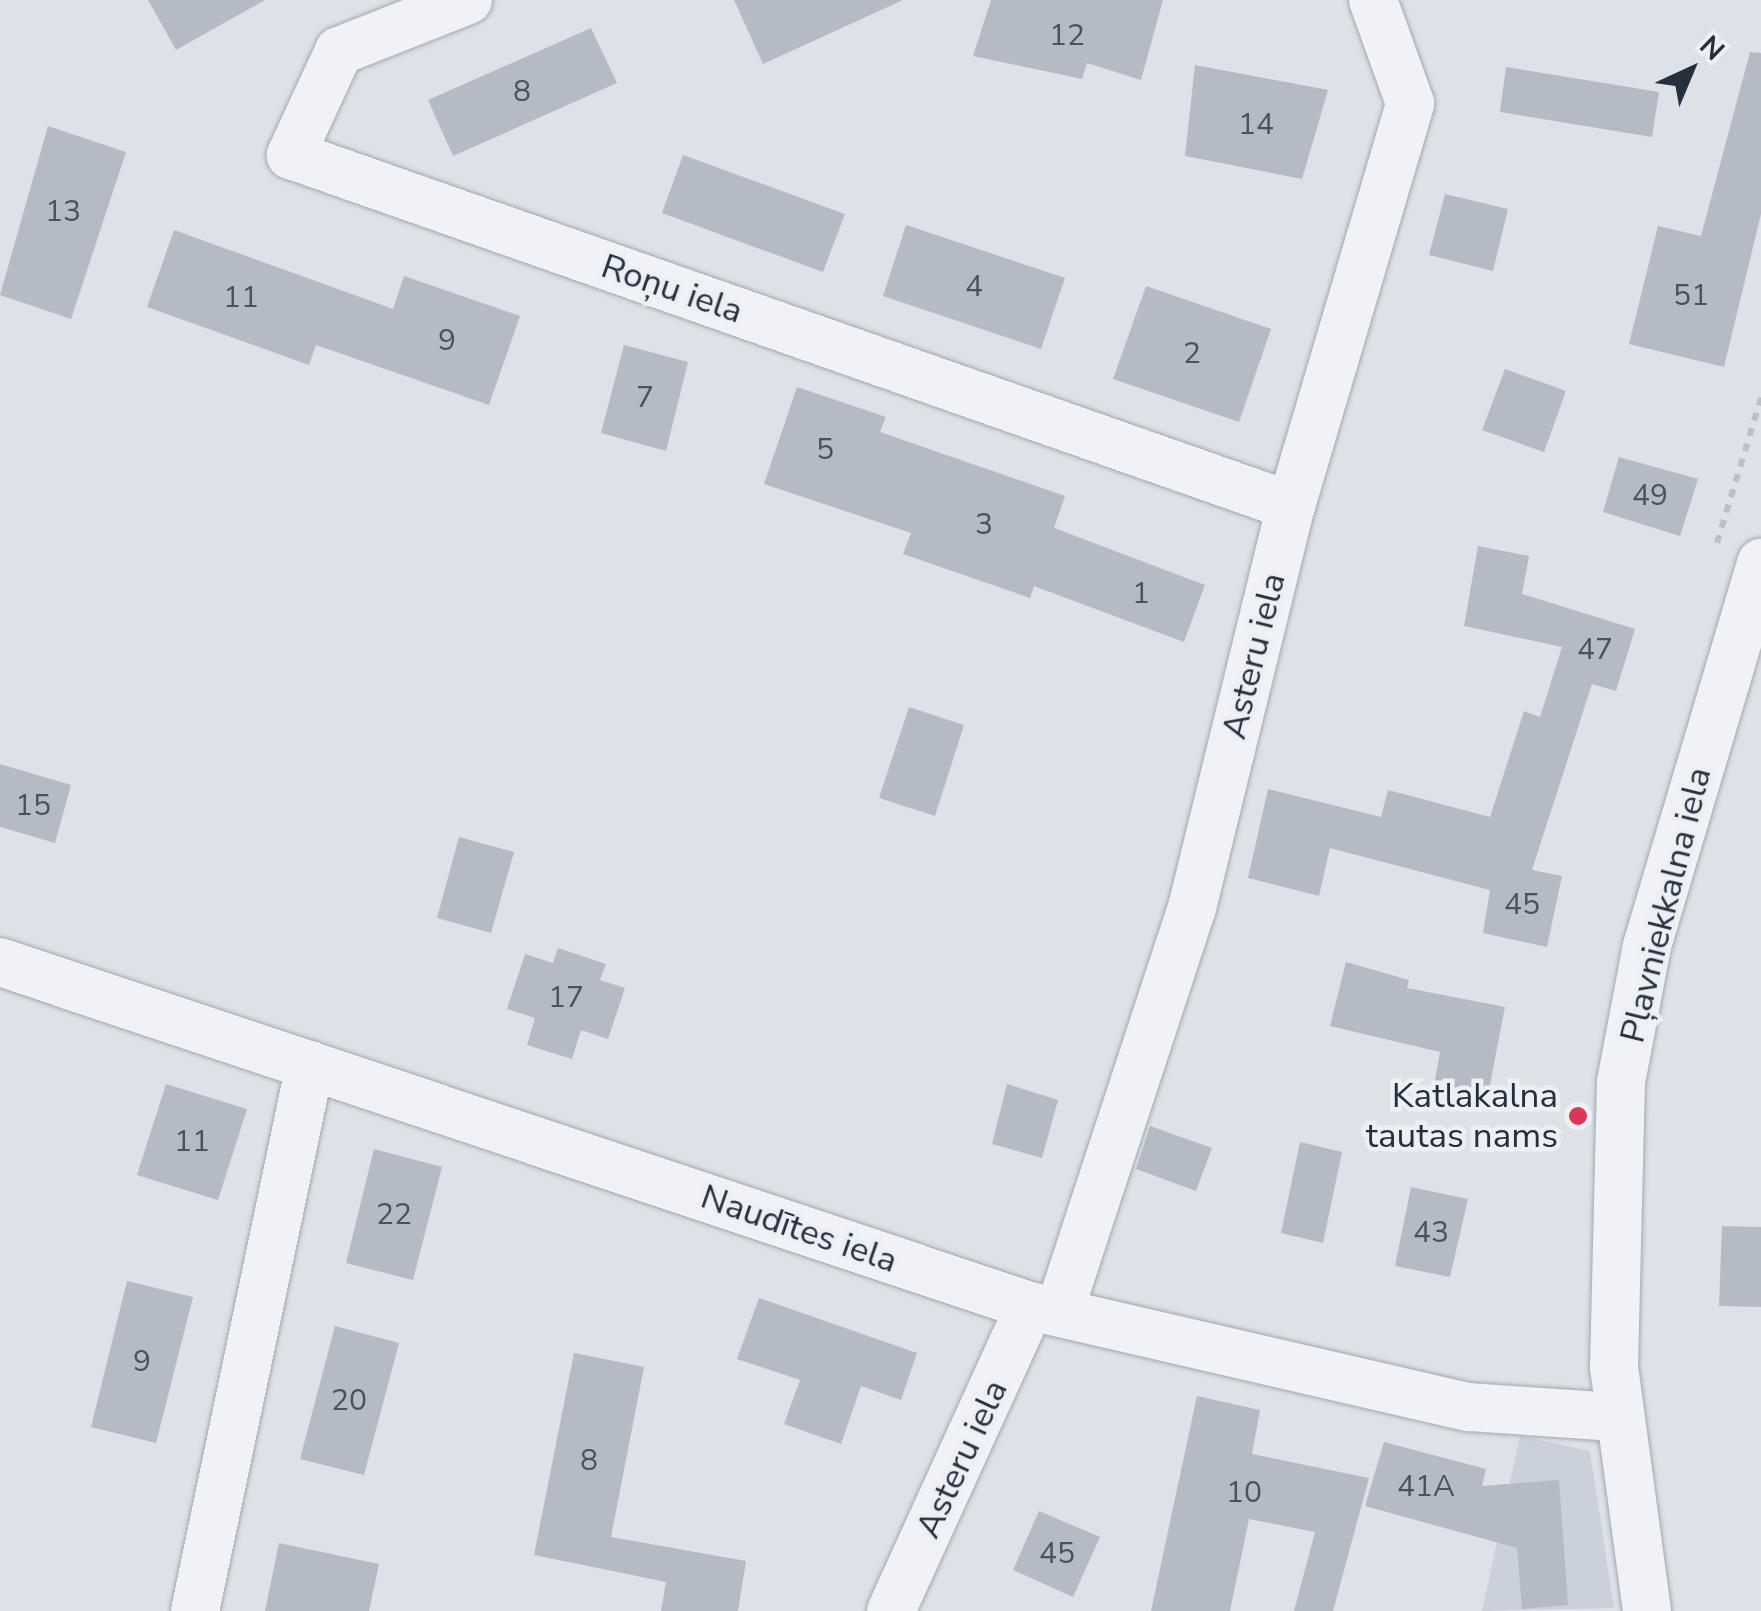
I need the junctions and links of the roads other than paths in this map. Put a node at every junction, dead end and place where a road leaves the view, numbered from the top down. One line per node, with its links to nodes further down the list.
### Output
1 (468, 0): 3 (street, Roņu iela)
2 (1373, 0): 3 (street, Asteru iela)
3 (1292, 506): 7 (street, Asteru iela)
4 (1761, 563): 8 (street, Pļavniekkalna iela)
5 (0, 962): 6 (street, Naudītes iela)
6 (310, 1065): 7 (street, Naudītes iela); 9 (street)
7 (1045, 1309): 8 (street, Naudītes iela); 10 (street, Asteru iela)
8 (1617, 1417): 11 (street, Pļavniekkalna iela)
9 (196, 1611)
10 (891, 1611)
11 (1647, 1611)

